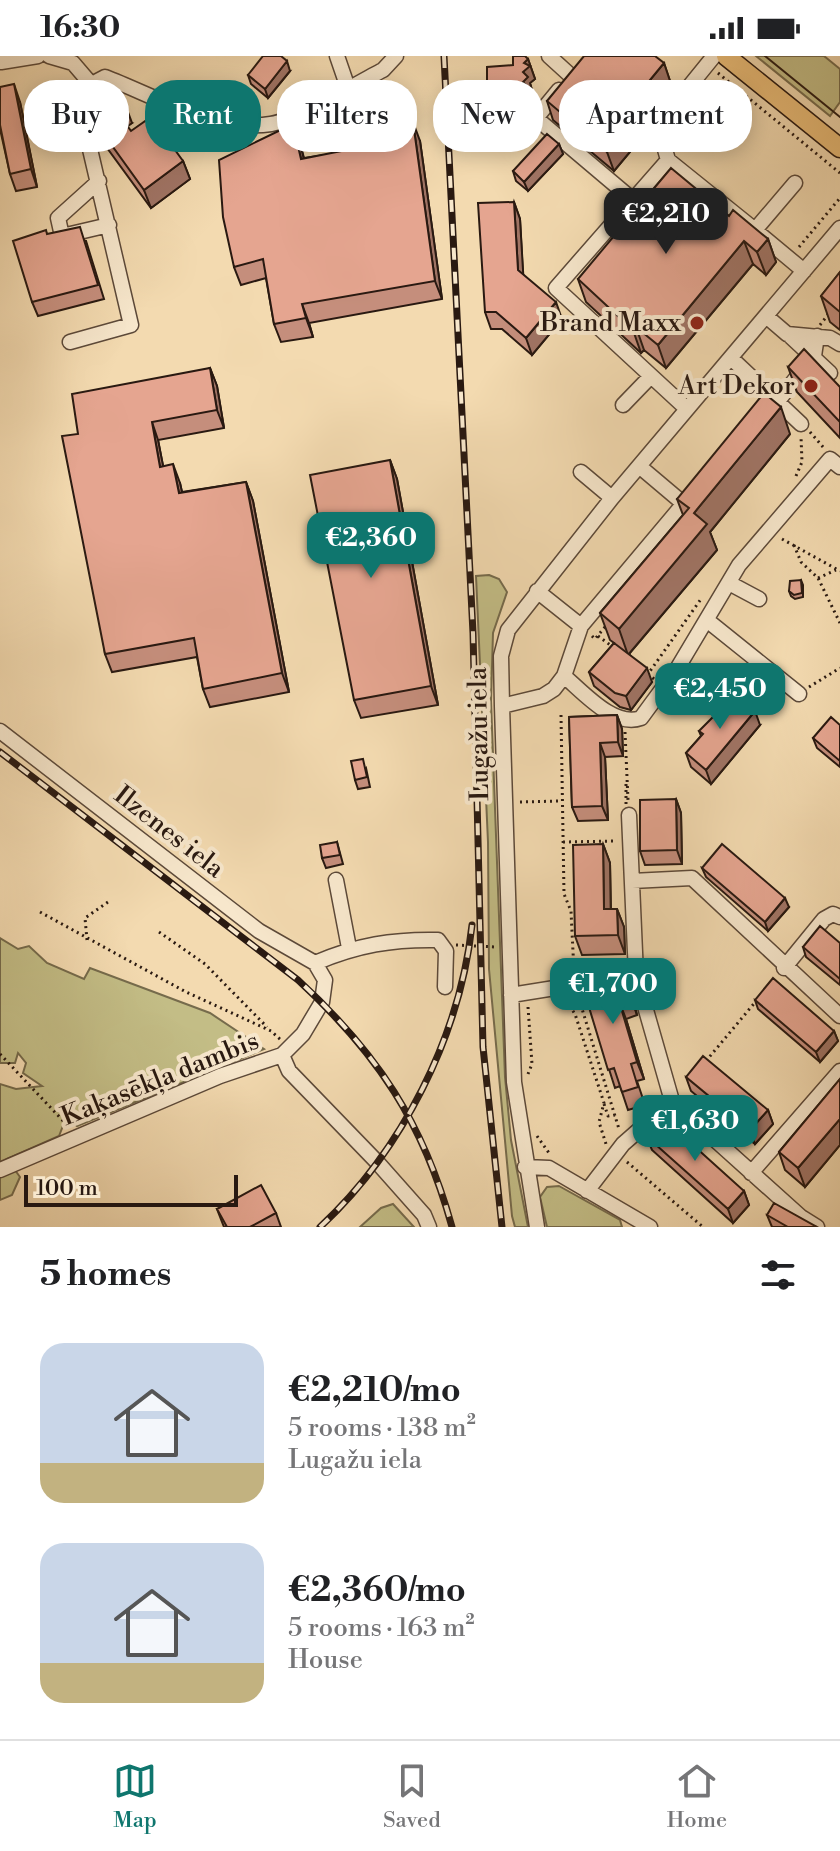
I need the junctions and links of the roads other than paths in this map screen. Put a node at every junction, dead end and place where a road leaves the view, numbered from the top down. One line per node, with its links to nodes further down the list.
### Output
1 (38, 56): 8 (street)
2 (49, 56): 9 (street)
3 (337, 56): 10 (street)
4 (396, 56): 11 (street)
5 (549, 56): 19 (street)
6 (726, 56): 14 (main road)
7 (710, 60): 16 (street)
8 (1, 62)
9 (88, 80)
10 (345, 80)
11 (364, 80)
12 (129, 86): 13 (street)
13 (277, 121)
14 (840, 148)
15 (92, 152): 17 (street)
16 (668, 160): 19 (street); 22 (street)
17 (99, 181): 20 (street); 20 (street)
18 (795, 183): 22 (street)
19 (633, 200): 32 (street)
20 (109, 225): 27 (street)
21 (840, 228): 23 (street, Lugažu iela)
22 (755, 230): 23 (street)
23 (804, 271): 24 (street, Lugažu iela)
24 (766, 316): 25 (street); 30 (street, Lugažu iela)
25 (787, 334): 26 (street); 29 (street)
26 (817, 336): 28 (street); 29 (street)
27 (70, 342)
28 (840, 344)
29 (814, 356): 31 (street); 33 (street)
30 (731, 358): 33 (street); 35 (street, Lugažu iela)
31 (830, 373)
32 (651, 376): 34 (street); 35 (street)
33 (770, 401): 36 (street)
34 (623, 405)
35 (687, 409): 37 (street, Lugažu iela)
36 (807, 428)
37 (639, 466): 41 (street, Lugažu iela); 42 (street)
38 (840, 467): 45 (street)
39 (581, 472): 41 (street)
40 (704, 479): 42 (street)
41 (612, 498): 46 (street, Lugažu iela)
42 (684, 504): 43 (street)
43 (665, 526): 44 (street); 49 (street)
44 (680, 539)
45 (729, 583): 47 (street); 48 (street)
46 (537, 591): 49 (street); 52 (street, Lugažu iela)
47 (759, 599)
48 (708, 621): 50 (street); 51 (street)
49 (581, 626): 50 (street)
50 (564, 676): 52 (street)
51 (799, 694)
52 (502, 706): 63 (street, Lugažu iela)
53 (0, 731): 59 (street, Ilzenes iela)
54 (629, 811): 56 (street)
55 (336, 880): 58 (street)
56 (632, 881): 60 (street); 61 (street)
57 (840, 917): 60 (street)
58 (349, 948): 59 (street); 62 (street)
59 (315, 963): 65 (street, Kaķasēkļa dambis)
60 (784, 968): 64 (street)
61 (636, 975): 63 (street); 67 (street)
62 (445, 987)
63 (511, 995): 68 (street, Lugažu iela)
64 (840, 1016)
65 (286, 1052): 69 (street, Kaķasēkļa dambis); 73 (street)
66 (840, 1071): 70 (street)
67 (672, 1101): 70 (street); 71 (street)
68 (525, 1167): 71 (street); 74 (street, Lugažu iela)
69 (0, 1170)
70 (751, 1173): 76 (street)
71 (587, 1191): 72 (street)
72 (633, 1222): 75 (street)
73 (429, 1227)
74 (537, 1227)
75 (650, 1227)
76 (817, 1227)

